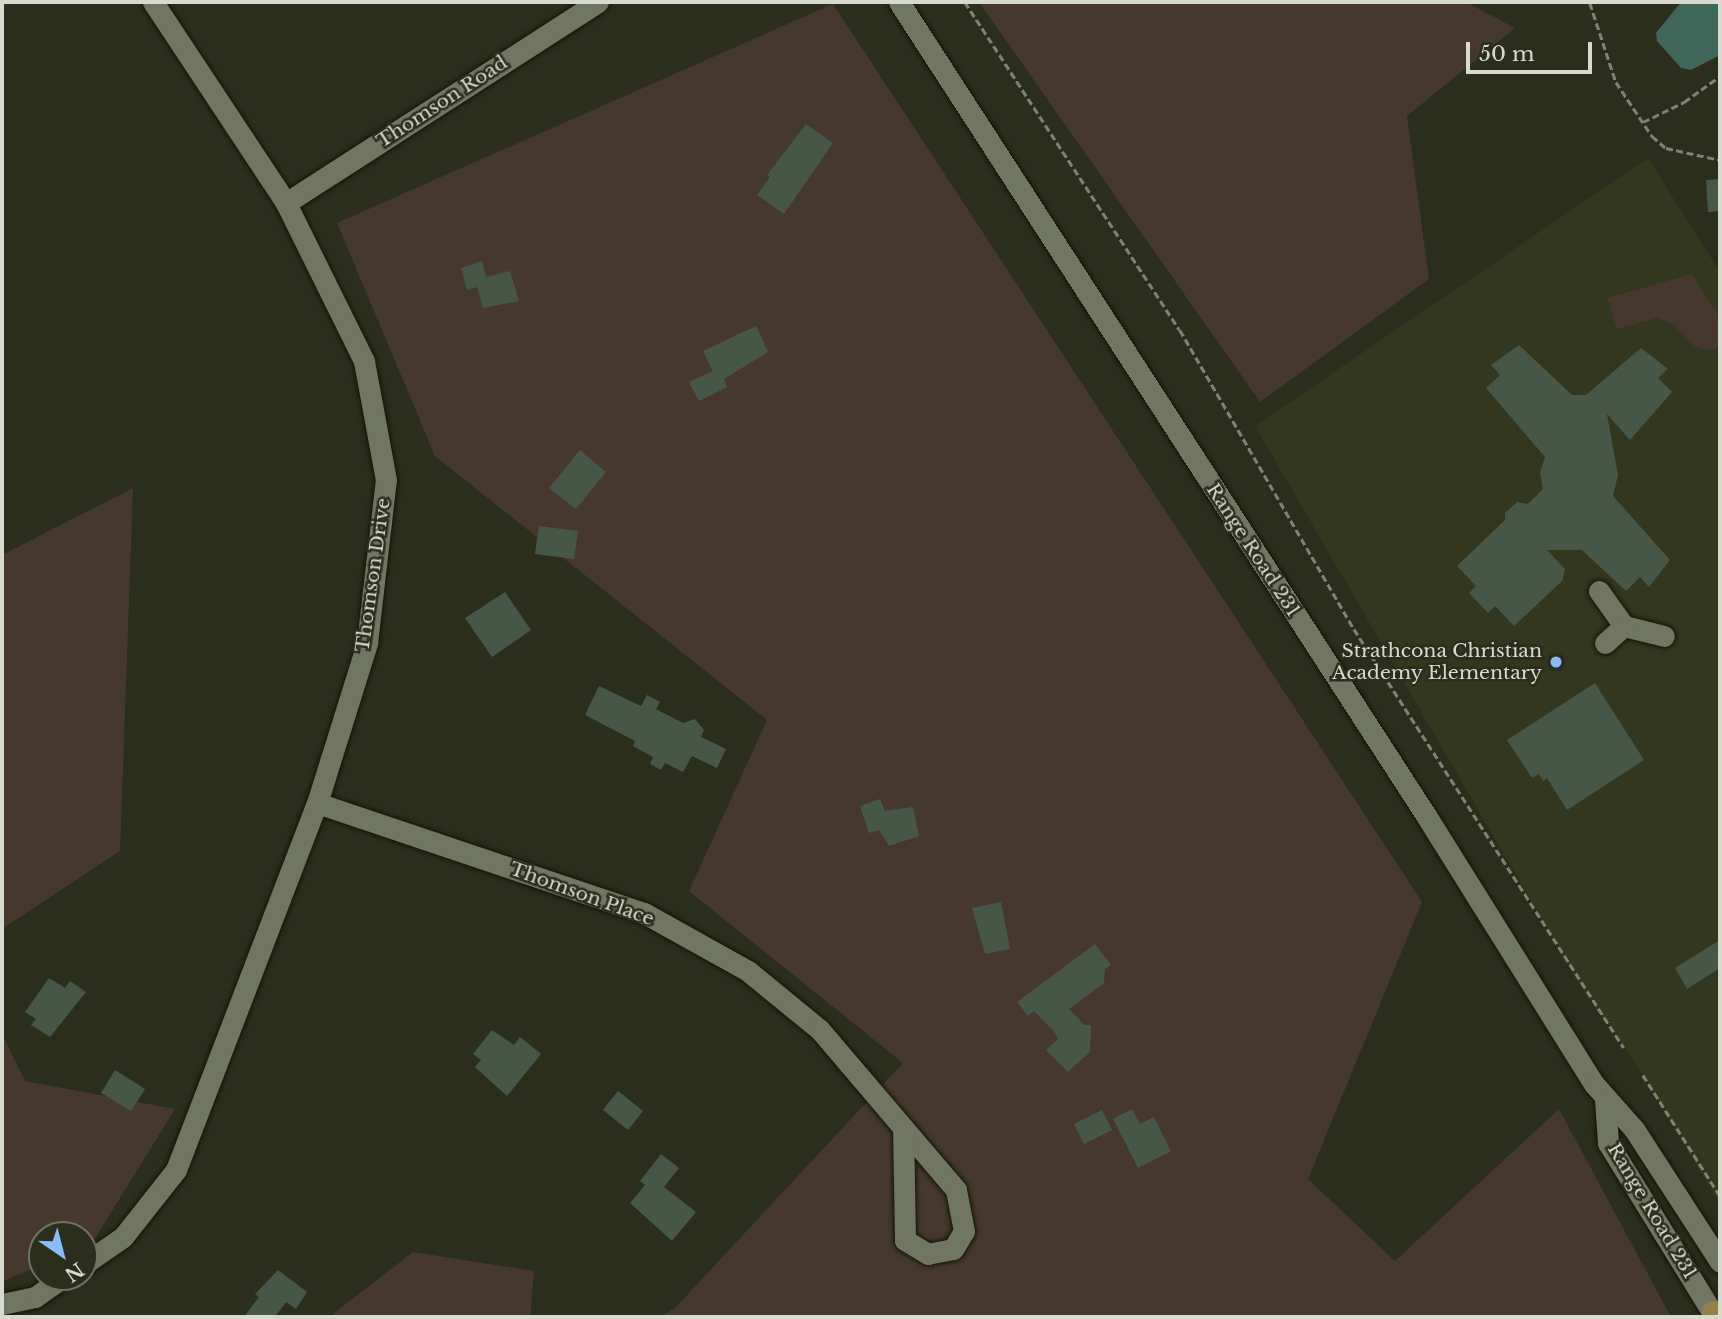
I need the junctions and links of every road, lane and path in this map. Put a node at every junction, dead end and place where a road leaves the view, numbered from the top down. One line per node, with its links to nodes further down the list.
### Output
1 (153, 2): 9 (street, Thomson Drive)
2 (598, 2): 9 (street, Thomson Road)
3 (899, 2): 17 (street, Range Road 231)
4 (965, 2): 15 (path)
5 (1590, 3): 7 (path)
6 (1720, 76): 7 (path)
7 (1643, 122): 8 (path)
8 (1720, 160)
9 (286, 202): 14 (street, Thomson Drive)
10 (1599, 591): 11 (street)
11 (1624, 626): 12 (street); 13 (street)
12 (1664, 636)
13 (1605, 643)
14 (317, 803): 18 (street, Thomson Place); 20 (street, Thomson Drive)
15 (1624, 1048)
16 (1643, 1075): 19 (path)
17 (1605, 1099): 21 (street, Range Road 231); 24 (street, Range Road 231)
18 (903, 1128): 18 (street, Thomson Place)
19 (1720, 1196)
20 (98, 1254)
21 (1720, 1262)
22 (44, 1291): 23 (street)
23 (2, 1304)
24 (1713, 1315)

